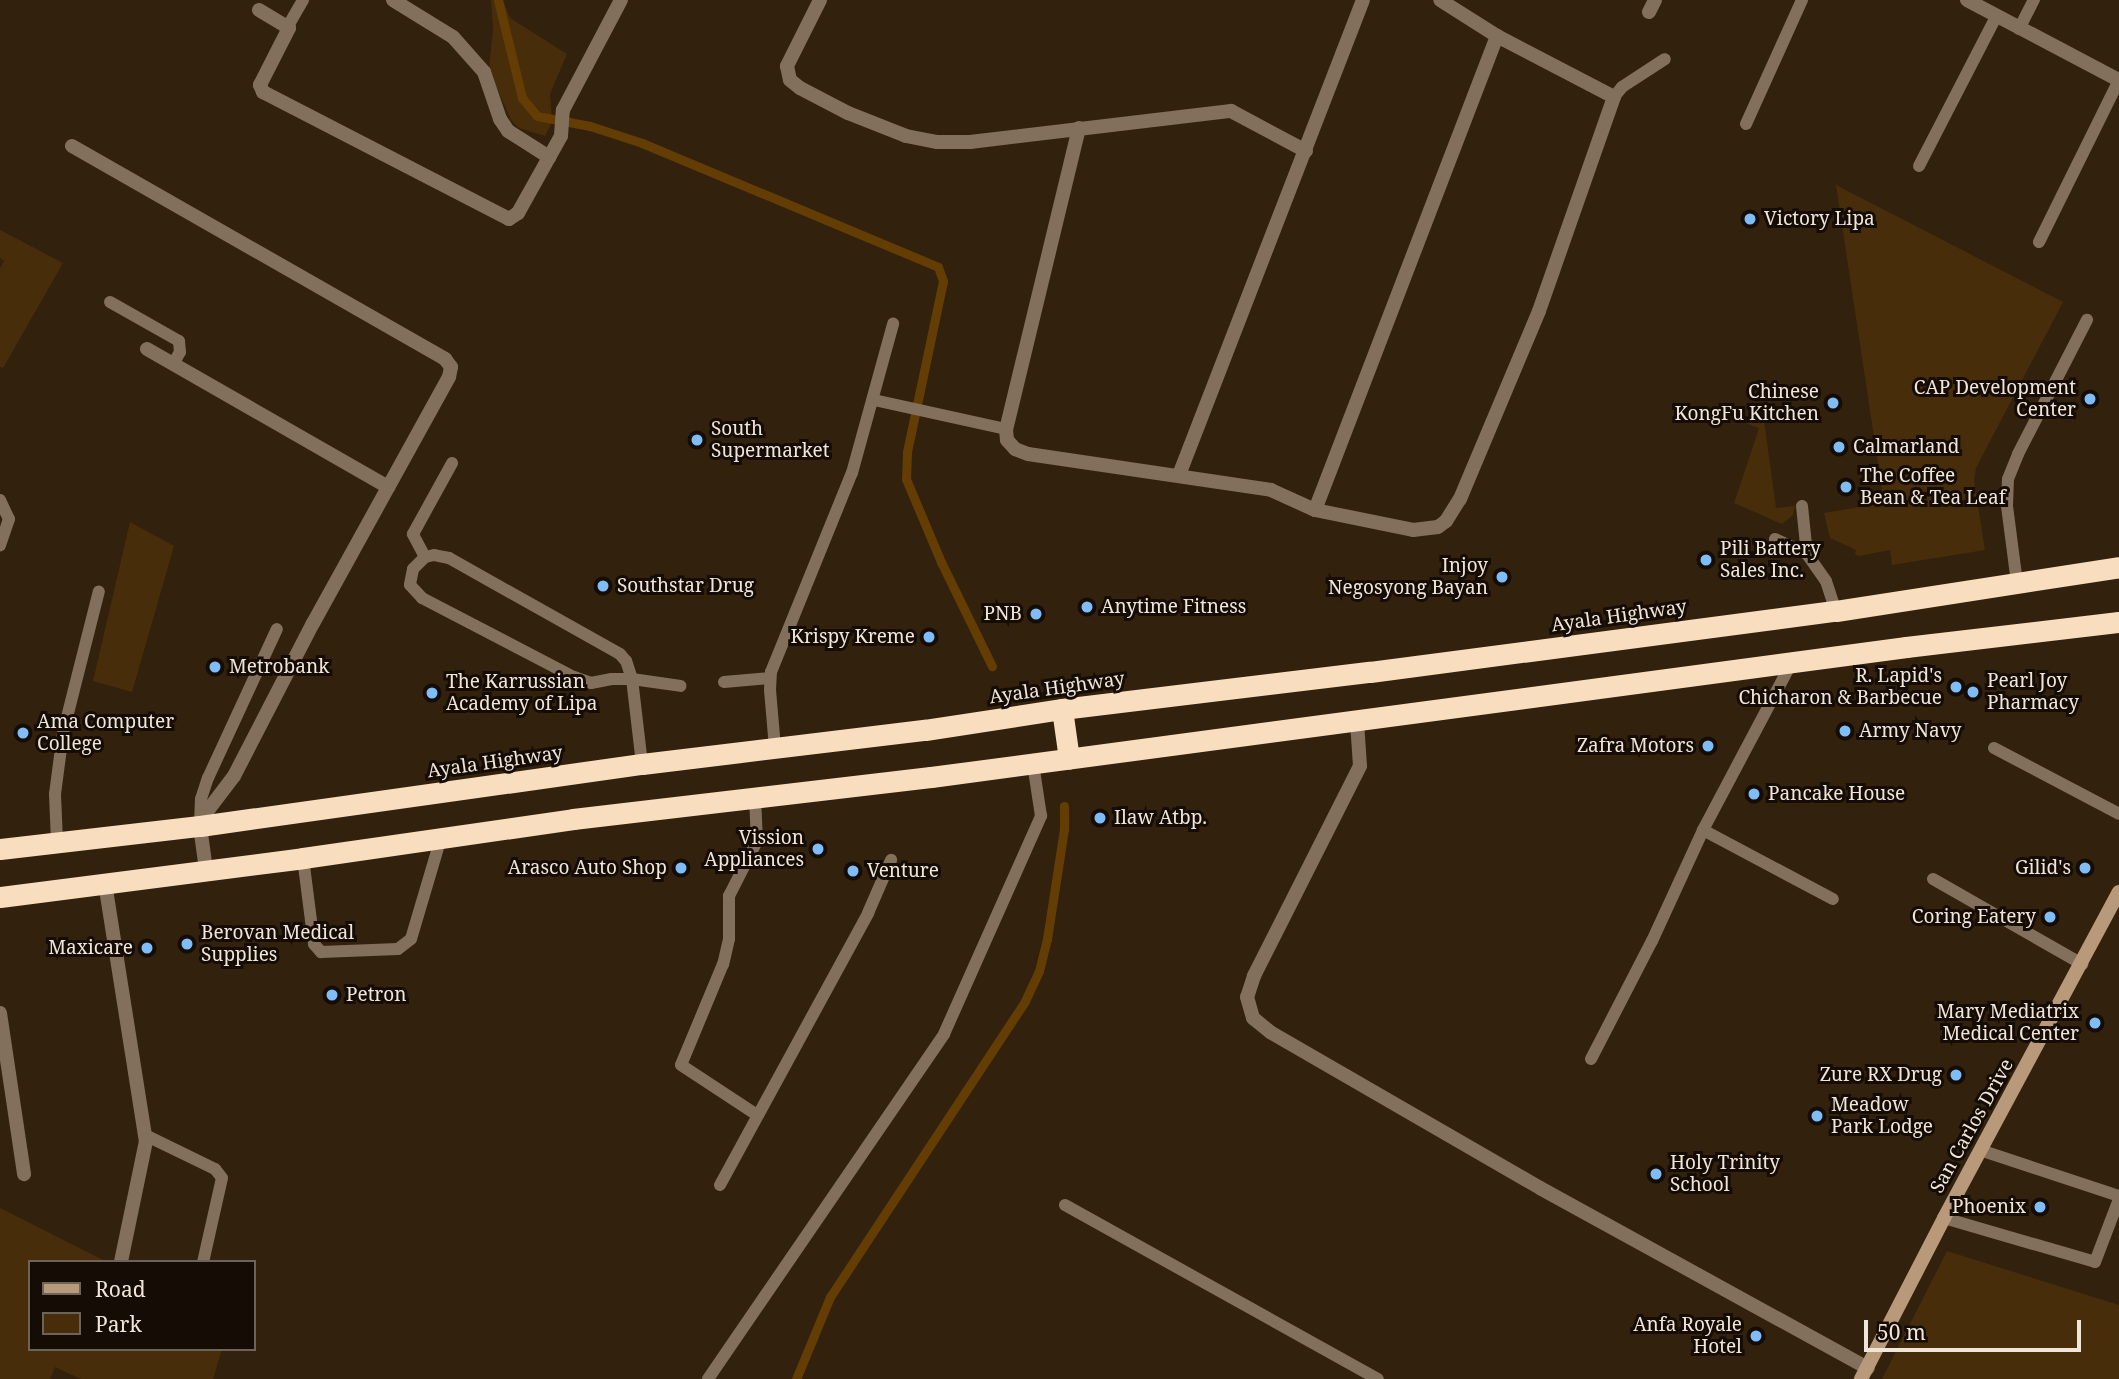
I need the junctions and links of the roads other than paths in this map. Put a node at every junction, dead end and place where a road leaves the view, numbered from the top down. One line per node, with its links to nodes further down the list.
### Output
1 (303, 0): 12 (lane)
2 (393, 0): 22 (street)
3 (621, 0): 22 (street)
4 (820, 0): 19 (street)
5 (1363, 0): 21 (street)
6 (1440, 0): 14 (street)
7 (1802, 0): 18 (lane)
8 (1967, 0): 11 (street)
9 (2034, 0): 13 (lane)
10 (259, 10): 12 (street)
11 (1996, 17): 13 (street); 23 (lane)
12 (288, 26): 22 (street)
13 (2019, 29): 16 (street)
14 (1497, 36): 17 (street); 37 (street)
15 (1665, 59): 17 (lane)
16 (2119, 80): 24 (lane)
17 (1614, 97): 37 (street)
18 (1746, 124)
19 (1079, 128): 21 (street); 31 (street)
20 (72, 146): 34 (street)
21 (1306, 150): 33 (street)
22 (549, 157)
23 (1919, 166)
24 (2039, 242)
25 (110, 302): 29 (lane)
26 (2087, 320): 43 (lane)
27 (893, 324): 30 (lane)
28 (147, 349): 29 (street)
29 (173, 364): 34 (street)
30 (874, 400): 31 (lane); 49 (lane)
31 (1006, 429): 33 (street)
32 (452, 463): 41 (lane)
33 (1180, 475): 37 (street)
34 (388, 487): 62 (street)
35 (0, 500): 39 (lane)
36 (1802, 506): 40 (lane)
37 (1315, 510)
38 (1775, 539): 40 (lane)
39 (0, 545)
40 (1807, 554): 45 (lane)
41 (425, 558): 50 (lane); 50 (lane)
42 (2119, 567): 43 (highway, Ayala Highway)
43 (2017, 583): 45 (highway, Ayala Highway)
44 (99, 591): 65 (lane)
45 (1836, 611): 53 (highway, Ayala Highway)
46 (2119, 622): 48 (highway)
47 (277, 629): 62 (lane)
48 (1792, 662): 54 (highway); 63 (lane)
49 (770, 678): 51 (lane); 55 (lane)
50 (632, 679): 52 (lane); 58 (lane)
51 (724, 682)
52 (681, 686)
53 (1062, 709): 55 (highway, Ayala Highway); 57 (highway)
54 (1357, 722): 57 (highway); 88 (street)
55 (775, 748): 58 (highway, Ayala Highway)
56 (1994, 748): 61 (lane)
57 (1069, 759): 59 (highway)
58 (642, 764): 62 (highway, Ayala Highway)
59 (1033, 764): 60 (highway); 89 (lane)
60 (755, 797): 64 (highway); 78 (lane)
61 (2119, 814)
62 (200, 826): 65 (highway, Ayala Highway); 69 (street)
63 (1703, 830): 74 (lane); 77 (lane)
64 (441, 838): 67 (highway); 67 (lane)
65 (57, 842): 66 (highway, Ayala Highway)
66 (0, 849)
67 (303, 858): 69 (highway)
68 (891, 860): 78 (lane)
69 (206, 870): 71 (highway)
70 (1933, 879): 75 (lane)
71 (105, 883): 73 (highway); 79 (street)
72 (2119, 892): 75 (street, San Carlos Drive)
73 (0, 897)
74 (1833, 899)
75 (2082, 964): 80 (street, San Carlos Drive)
76 (0, 1013): 81 (street)
77 (1591, 1059)
78 (757, 1115): 82 (lane)
79 (145, 1135): 86 (street); 87 (lane)
80 (1980, 1150): 83 (lane); 85 (street, San Carlos Drive)
81 (24, 1174)
82 (720, 1185)
83 (2119, 1197): 85 (lane)
84 (1065, 1205): 90 (lane)
85 (1944, 1218): 88 (street, San Carlos Drive)
86 (121, 1260)
87 (202, 1260)
88 (1865, 1373)
89 (708, 1379)
90 (1378, 1379)

